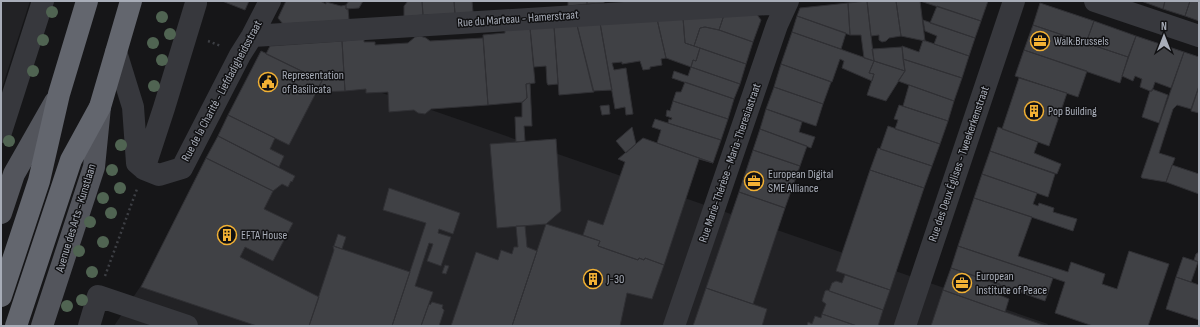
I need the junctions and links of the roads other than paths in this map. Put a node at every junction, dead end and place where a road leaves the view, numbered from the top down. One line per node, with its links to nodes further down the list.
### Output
1 (43, 1): 15 (street)
2 (87, 1): 13 (highway)
3 (131, 1): 12 (highway)
4 (270, 1): 10 (street, Rue de la Charité - Liefdadigheidsstraat)
5 (784, 1): 10 (street, Rue du Marteau - Hamerstraat)
6 (788, 1): 23 (street, Rue Marie-Thérèse - Maria-Theresiastraat)
7 (1014, 1): 24 (street, Rue des Deux Églises - Tweekerkenstraat)
8 (1095, 1): 11 (street)
9 (196, 3): 16 (street)
10 (252, 36): 16 (street, Rue de la Charité - Liefdadigheidsstraat)
11 (1199, 36)
12 (116, 52): 14 (highway); 16 (street)
13 (59, 94): 17 (main road); 18 (highway)
14 (100, 107): 19 (highway); 20 (main road, Avenue des Arts - Kunstlaan)
15 (1, 132)
16 (144, 169)
17 (1, 213)
18 (1, 296)
19 (16, 326)
20 (42, 326)
21 (89, 326): 22 (street)
22 (187, 326)
23 (674, 326)
24 (905, 326)

